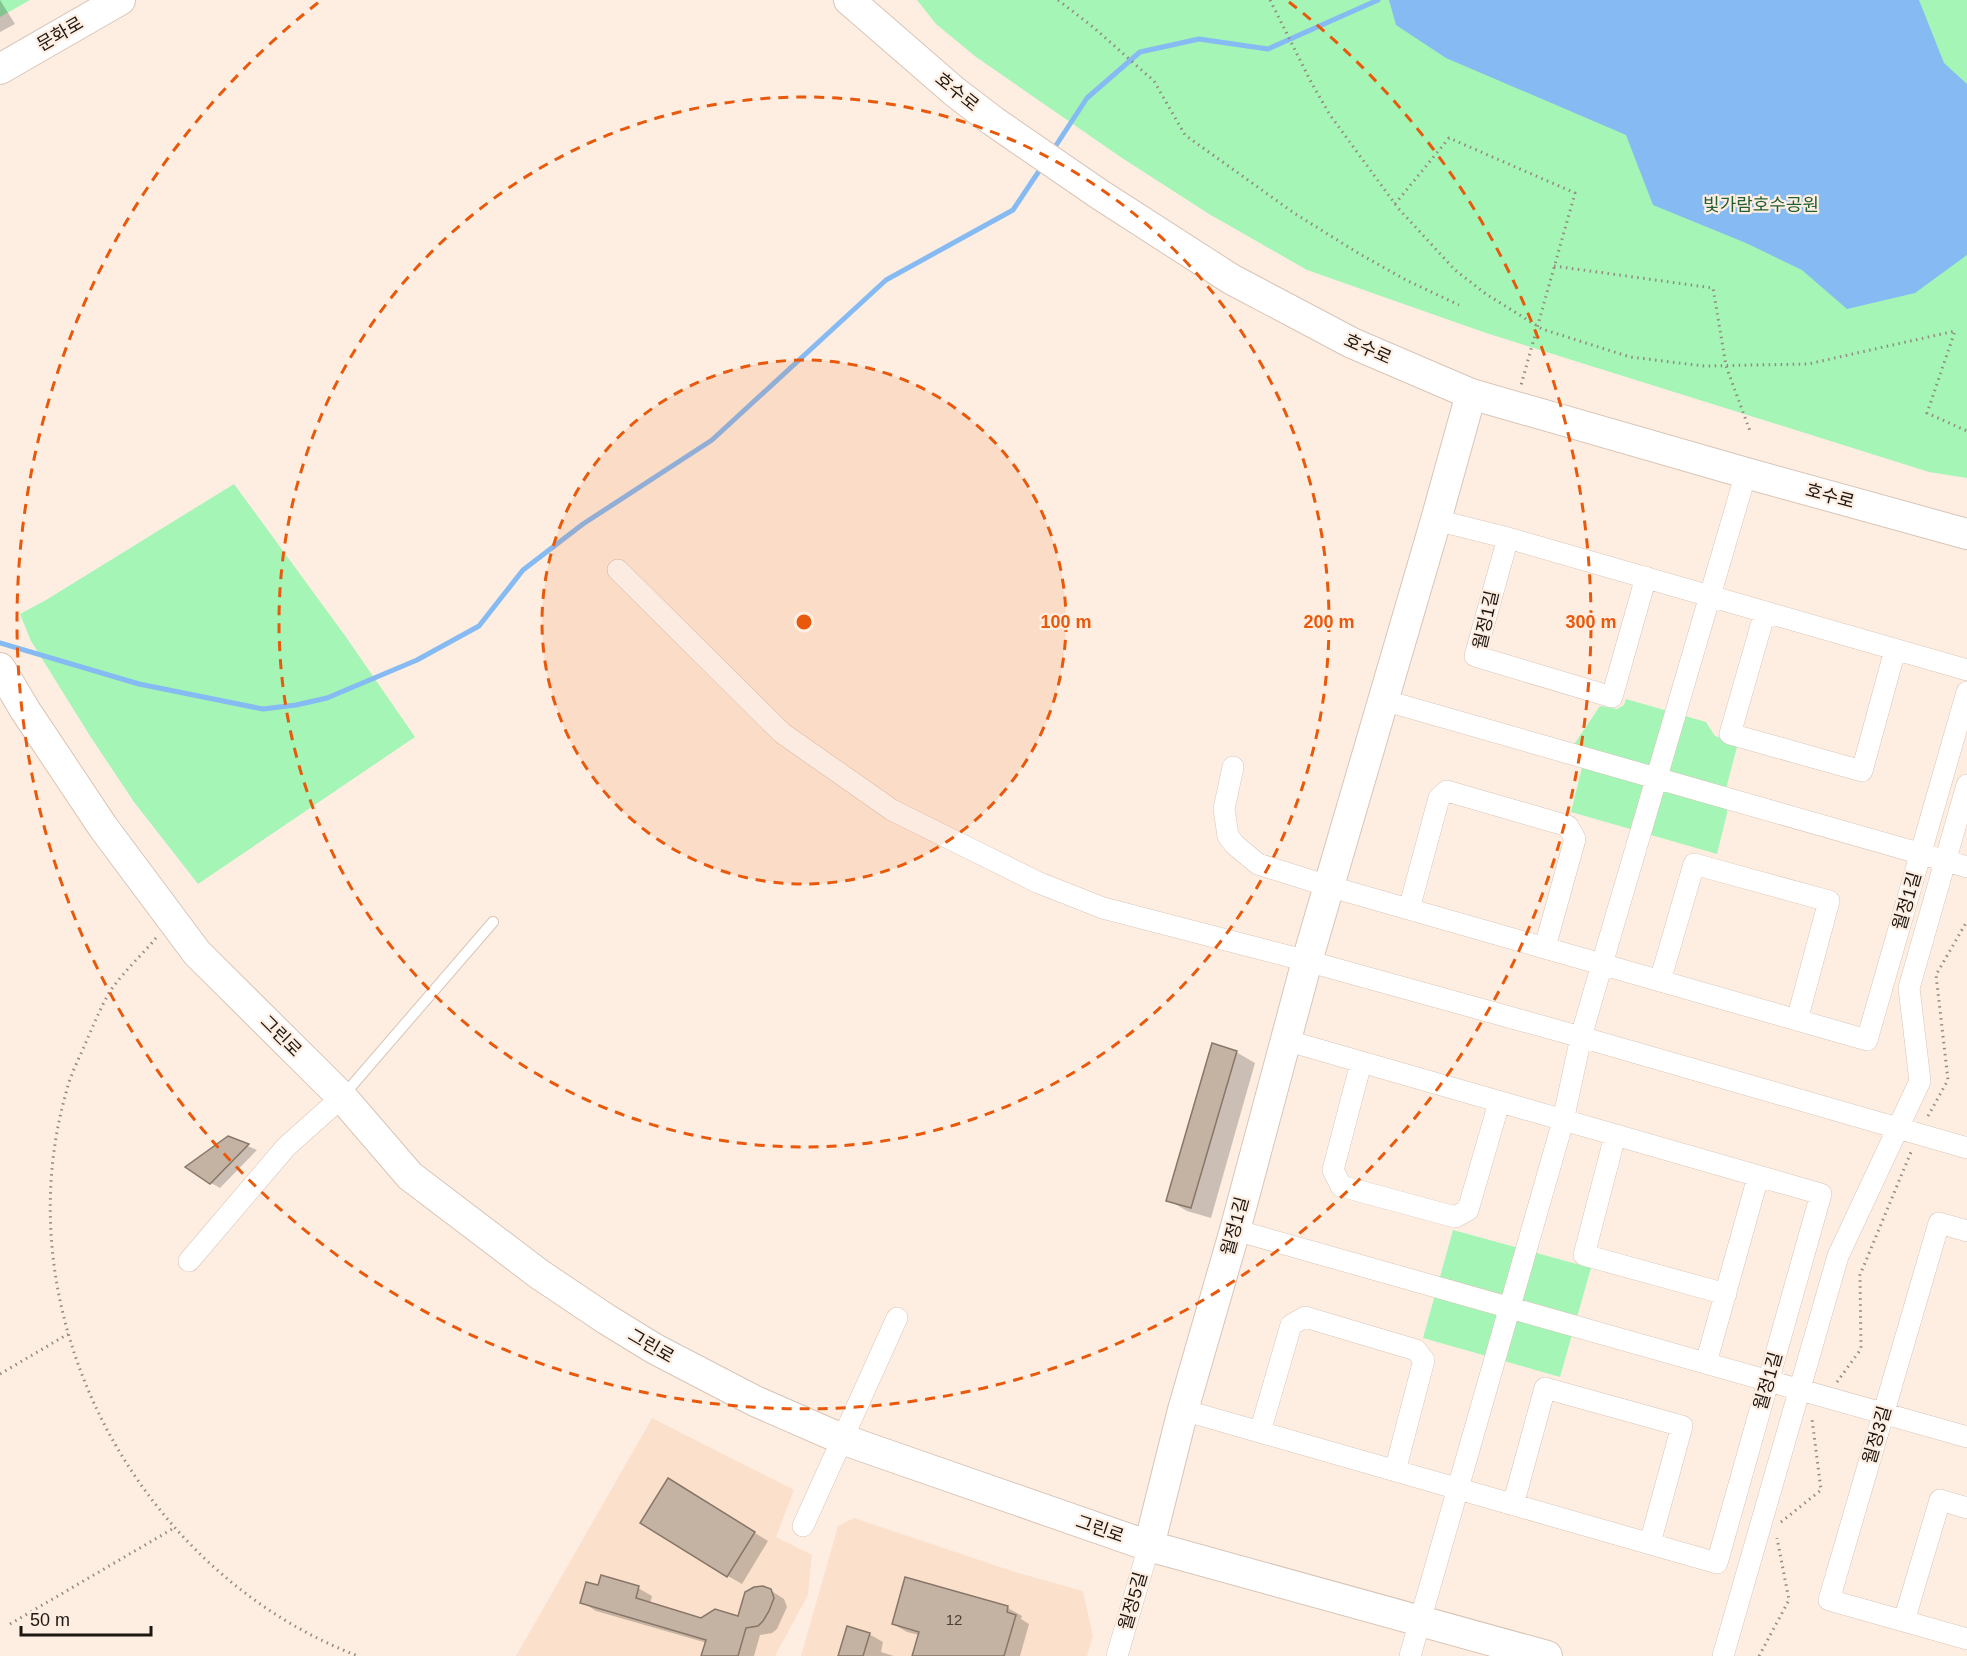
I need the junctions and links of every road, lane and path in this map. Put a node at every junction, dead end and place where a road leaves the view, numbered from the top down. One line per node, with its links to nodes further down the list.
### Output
1 (120, 0): 5 (street, 문화로)
2 (849, 0): 11 (street, 호수로)
3 (1058, 0): 8 (path)
4 (1270, 2): 6 (path)
5 (0, 69)
6 (1395, 204): 7 (path); 9 (path)
7 (1554, 266): 9 (path); 10 (path)
8 (1459, 305)
9 (1537, 326): 10 (path); 12 (path)
10 (1726, 366): 13 (path); 14 (path)
11 (1472, 394): 12 (street, 호수로); 16 (street, 월정1길)
12 (1516, 407): 15 (street, 호수로)
13 (1750, 431)
14 (1967, 431)
15 (1746, 473): 17 (street, 호수로); 21 (street)
16 (1437, 520): 18 (street); 27 (street, 월정1길)
17 (1967, 534)
18 (1508, 537): 20 (street); 20 (street, 월정1길)
19 (618, 570): 40 (street)
20 (1646, 577): 21 (street)
21 (1711, 596): 22 (street); 29 (street)
22 (1765, 612): 23 (street); 23 (street)
23 (1895, 650): 24 (street)
24 (1967, 670)
25 (4, 675): 36 (street, 그린로)
26 (1967, 692): 31 (street, 월정1길)
27 (1383, 700): 29 (street); 34 (street, 월정1길)
28 (1233, 767): 34 (street)
29 (1656, 777): 31 (street); 41 (street)
30 (1967, 785): 32 (street)
31 (1921, 854): 32 (street); 43 (street, 월정1길)
32 (1945, 861): 33 (street); 50 (street)
33 (1967, 867)
34 (1328, 886): 35 (street, 월정1길); 40 (street, 월정1길)
35 (1409, 909): 39 (street, 월정1길); 39 (street)
36 (171, 920): 47 (street, 그린로); 61 (path)
37 (1967, 921): 51 (path)
38 (493, 922): 47 (lane)
39 (1545, 947): 41 (street, 월정1길)
40 (1307, 961): 44 (street); 45 (street, 월정1길)
41 (1602, 964): 42 (street, 월정1길); 44 (street)
42 (1660, 981): 43 (street, 월정1길); 43 (street)
43 (1797, 1020)
44 (1581, 1037): 49 (street); 50 (street)
45 (1285, 1040): 46 (street, 월정1길); 55 (street, 월정1길)
46 (1361, 1063): 48 (street, 월정1길); 48 (street)
47 (342, 1097): 57 (street); 71 (street, 그린로)
48 (1499, 1103): 49 (street, 월정1길)
49 (1563, 1121): 52 (street, 월정1길); 59 (street)
50 (1897, 1127): 51 (street); 65 (street)
51 (1918, 1134): 53 (street); 66 (path)
52 (1615, 1136): 54 (street, 월정1길); 58 (street)
53 (1967, 1148)
54 (1758, 1176): 58 (street); 64 (street, 월정1길)
55 (1235, 1230): 59 (street); 67 (street, 월정1길)
56 (1967, 1231): 68 (street, 월정3길)
57 (189, 1261)
58 (1726, 1294): 62 (street)
59 (1510, 1307): 62 (street); 73 (street)
60 (897, 1318): 71 (street)
61 (68, 1334): 63 (path); 78 (path)
62 (1706, 1363): 64 (street)
63 (0, 1374)
64 (1768, 1380): 65 (street); 80 (street, 월정1길)
65 (1800, 1389): 66 (street); 90 (street)
66 (1826, 1397): 68 (street); 77 (path)
67 (1183, 1410): 69 (street, 월정1길); 81 (street, 월정1길)
68 (1884, 1413): 70 (street); 83 (street, 월정3길)
69 (1260, 1432): 72 (street, 월정1길); 72 (street)
70 (1967, 1437)
71 (842, 1439): 76 (street); 81 (street, 그린로)
72 (1395, 1471): 73 (street, 월정1길)
73 (1459, 1489): 74 (street, 월정1길); 82 (street)
74 (1513, 1505): 80 (street, 월정1길); 80 (street)
75 (1967, 1508): 83 (street)
76 (803, 1526)
77 (1775, 1527)
78 (174, 1528): 84 (path); 86 (path)
79 (1777, 1538): 91 (path)
80 (1650, 1544)
81 (1149, 1546): 82 (street, 그린로); 87 (street, 월정5길)
82 (1421, 1621): 88 (street); 89 (street, 그린로)
83 (1904, 1621): 85 (street, 월정3길)
84 (10, 1624)
85 (1967, 1639)
86 (358, 1656)
87 (1117, 1656)
88 (1410, 1656)
89 (1547, 1656)
90 (1723, 1656)
91 (1759, 1656)

